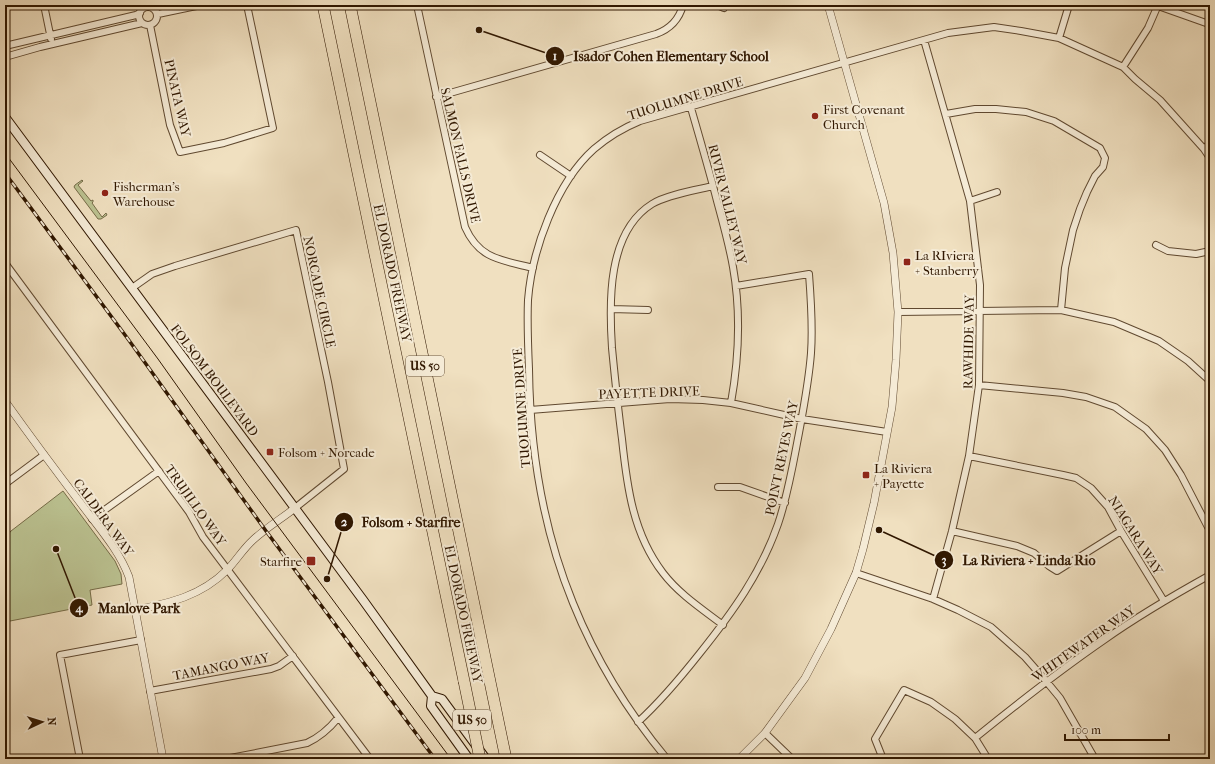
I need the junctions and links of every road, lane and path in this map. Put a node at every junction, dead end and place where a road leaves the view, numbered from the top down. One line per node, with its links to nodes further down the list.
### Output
1 (44, 5): 19 (street)
2 (201, 5): 15 (street)
3 (247, 5): 18 (street, PINATA WAY)
4 (323, 5): 90 (highway, EL DORADO FREEWAY / US 50, bridge)
5 (350, 5): 92 (highway, EL DORADO FREEWAY / US 50)
6 (417, 5): 27 (street, SALMON FALLS DRIVE)
7 (683, 5): 27 (street)
8 (717, 5): 13 (street)
9 (828, 5): 25 (street)
10 (1068, 5): 20 (street)
11 (147, 6): 14 (street); 15 (street)
12 (1158, 6): 17 (street); 26 (street)
13 (724, 8)
14 (140, 13): 16 (street); 19 (street)
15 (158, 14): 18 (street)
16 (142, 23): 18 (street); 22 (street)
17 (1206, 23)
18 (150, 25)
19 (50, 35): 22 (street); 23 (street)
20 (1059, 38): 21 (street, TUOLUMNE DRIVE); 26 (street, TUOLUMNE DRIVE)
21 (924, 40): 25 (street, TUOLUMNE DRIVE); 29 (street, RAWHIDE WAY)
22 (52, 44): 24 (street)
23 (5, 46)
24 (5, 57)
25 (845, 64): 28 (street, TUOLUMNE DRIVE); 48 (street)
26 (1123, 67): 32 (street, TUOLUMNE DRIVE)
27 (436, 97): 42 (street, SALMON FALLS DRIVE)
28 (691, 108): 35 (street, TUOLUMNE DRIVE); 36 (street, RIVER VALLEY WAY)
29 (946, 114): 38 (street, RAWHIDE WAY); 47 (street)
30 (5, 118): 44 (main road, FOLSOM BOULEVARD)
31 (1210, 143): 32 (street)
32 (1204, 149): 34 (street, TUOLUMNE DRIVE)
33 (540, 155): 35 (street)
34 (1210, 158)
35 (571, 176): 42 (street, TUOLUMNE DRIVE)
36 (713, 186): 43 (street, RIVER VALLEY WAY); 45 (street)
37 (997, 192): 38 (street)
38 (970, 201): 49 (street, RAWHIDE WAY)
39 (1156, 245): 40 (street)
40 (1210, 252)
41 (5, 263): 60 (street, TRUJILLO WAY)
42 (533, 268): 55 (street, TUOLUMNE DRIVE)
43 (736, 286): 54 (street, RIVER VALLEY WAY); 56 (street, POINT REYES WAY)
44 (132, 288): 64 (main road, FOLSOM BOULEVARD); 64 (street, NORCADE CIRCLE)
45 (611, 309): 46 (street); 53 (street)
46 (648, 310)
47 (1061, 310): 49 (street); 50 (street)
48 (898, 312): 49 (street); 57 (street)
49 (980, 312): 51 (street, RAWHIDE WAY)
50 (1210, 381)
51 (979, 385): 59 (street, RAWHIDE WAY); 68 (street)
52 (5, 401): 58 (street, CALDERA WAY)
53 (618, 403): 54 (street, PAYETTE DRIVE); 55 (street, PAYETTE DRIVE); 75 (street)
54 (731, 403): 56 (street, PAYETTE DRIVE)
55 (530, 410): 82 (street, TUOLUMNE DRIVE)
56 (802, 419): 57 (street, PAYETTE DRIVE); 63 (street, POINT REYES WAY)
57 (887, 432): 70 (street)
58 (44, 455): 61 (street); 65 (street, CALDERA WAY)
59 (969, 456): 66 (street, RAWHIDE WAY); 67 (street, NIAGARA WAY)
60 (159, 471): 65 (street); 69 (street, TRUJILLO WAY)
61 (5, 484)
62 (718, 487): 63 (street)
63 (785, 503): 75 (street, POINT REYES WAY)
64 (295, 508): 69 (street); 80 (main road, FOLSOM BOULEVARD)
65 (92, 519): 74 (street, CALDERA WAY)
66 (952, 531): 67 (street); 72 (street, RAWHIDE WAY)
67 (1121, 531): 73 (street, NIAGARA WAY)
68 (1210, 531)
69 (228, 569): 74 (street); 77 (street, TRUJILLO WAY)
70 (856, 573): 72 (street); 83 (street)
71 (1210, 575): 73 (street, WHITEWATER WAY)
72 (933, 599): 78 (street)
73 (1164, 601): 78 (street, WHITEWATER WAY)
74 (135, 610): 76 (street, CALDERA WAY)
75 (723, 625): 82 (street, POINT REYES WAY)
76 (141, 640): 79 (street, CALDERA WAY); 85 (street)
77 (293, 656): 79 (street, TAMANGO WAY); 81 (street, TRUJILLO WAY)
78 (1046, 681): 84 (street, WHITEWATER WAY); 98 (street)
79 (150, 691): 86 (street, CALDERA WAY)
80 (432, 696): 89 (main road, FOLSOM BOULEVARD); 91 (main road, FOLSOM BOULEVARD)
81 (338, 718): 87 (street); 88 (street, TRUJILLO WAY)
82 (638, 722): 93 (street, TUOLUMNE DRIVE)
83 (765, 733): 94 (street); 95 (street)
84 (975, 738): 96 (street); 97 (street)
85 (80, 759)
86 (163, 759)
87 (225, 759)
88 (370, 759)
89 (469, 759)
90 (480, 759)
91 (486, 759)
92 (506, 759)
93 (667, 759)
94 (739, 759)
95 (792, 759)
96 (883, 759)
97 (988, 759)
98 (1095, 759)

